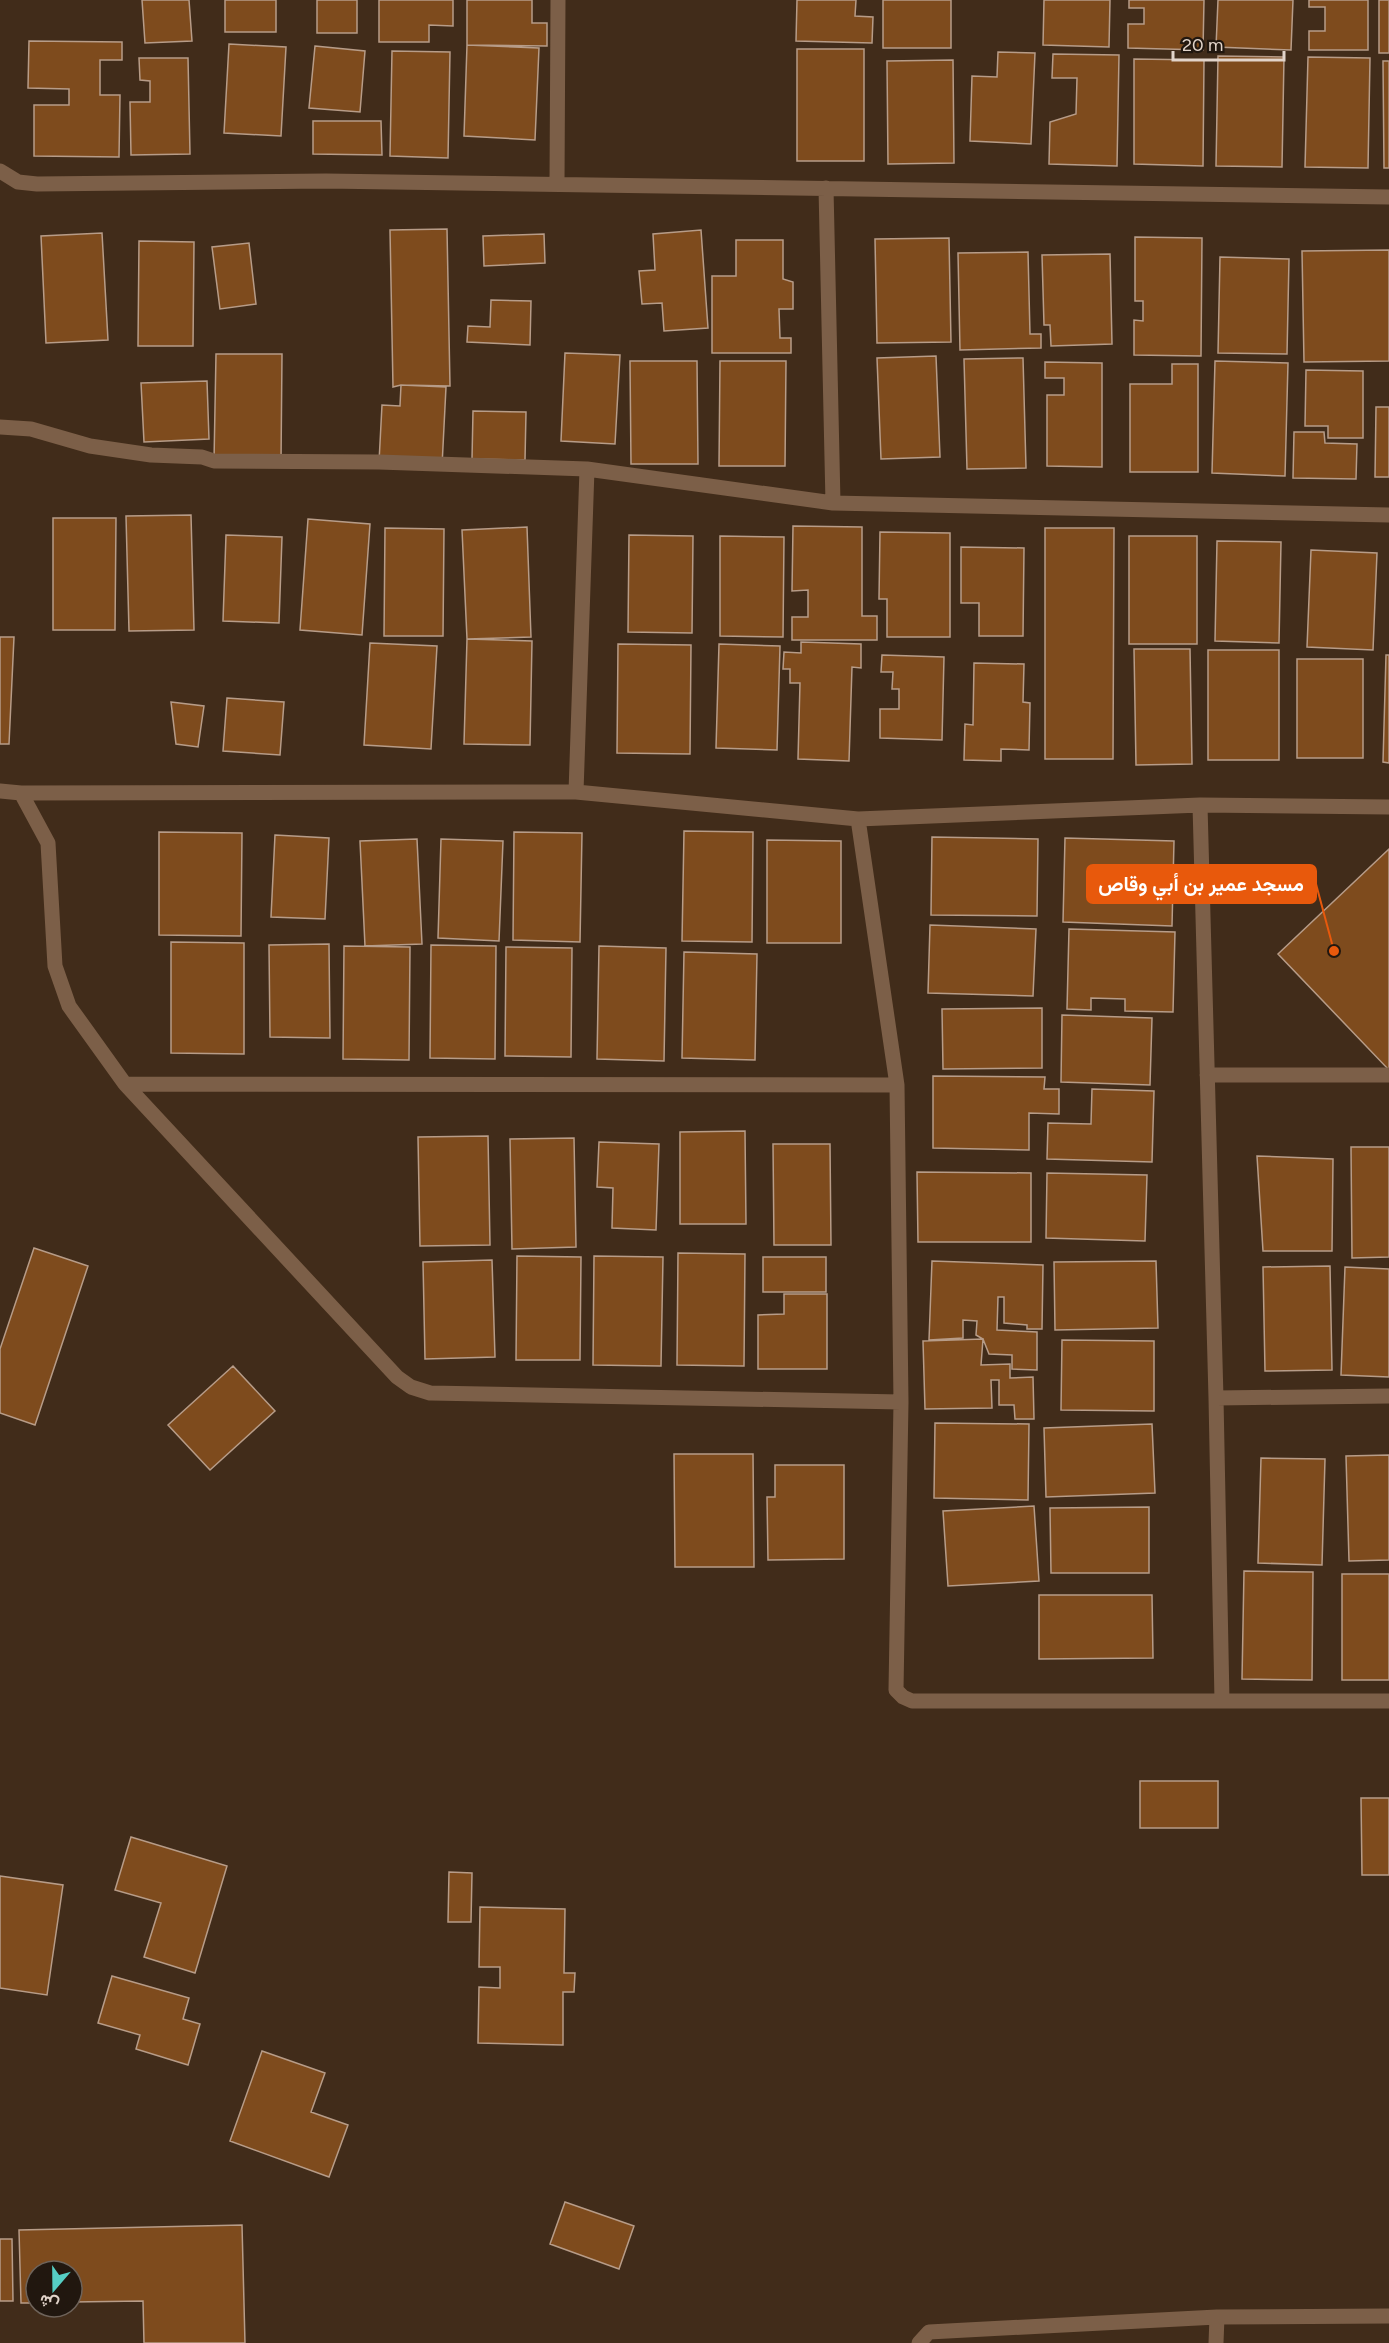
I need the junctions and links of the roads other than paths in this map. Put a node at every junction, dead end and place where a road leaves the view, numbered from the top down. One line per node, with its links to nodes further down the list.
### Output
1 (558, 0): 3 (street)
2 (0, 171): 3 (street)
3 (557, 184): 4 (street)
4 (826, 188): 5 (street); 8 (street)
5 (1389, 197)
6 (0, 427): 7 (street)
7 (587, 469): 8 (street); 11 (street)
8 (833, 503): 9 (street)
9 (1389, 515)
10 (0, 791): 12 (street)
11 (576, 792): 12 (street); 15 (street)
12 (21, 793): 18 (street)
13 (1200, 804): 14 (street); 15 (street); 16 (street)
14 (1389, 807)
15 (858, 819): 19 (street)
16 (1207, 1075): 17 (street); 21 (street)
17 (1389, 1075)
18 (125, 1084): 19 (street); 22 (street)
19 (897, 1085): 22 (street)
20 (1389, 1396): 21 (street)
21 (1216, 1398): 23 (street)
22 (902, 1402): 23 (street)
23 (1222, 1701): 24 (street)
24 (1389, 1701)
25 (1389, 2316): 26 (street)
26 (1216, 2317): 27 (street); 28 (street)
27 (919, 2343)
28 (1216, 2343)

